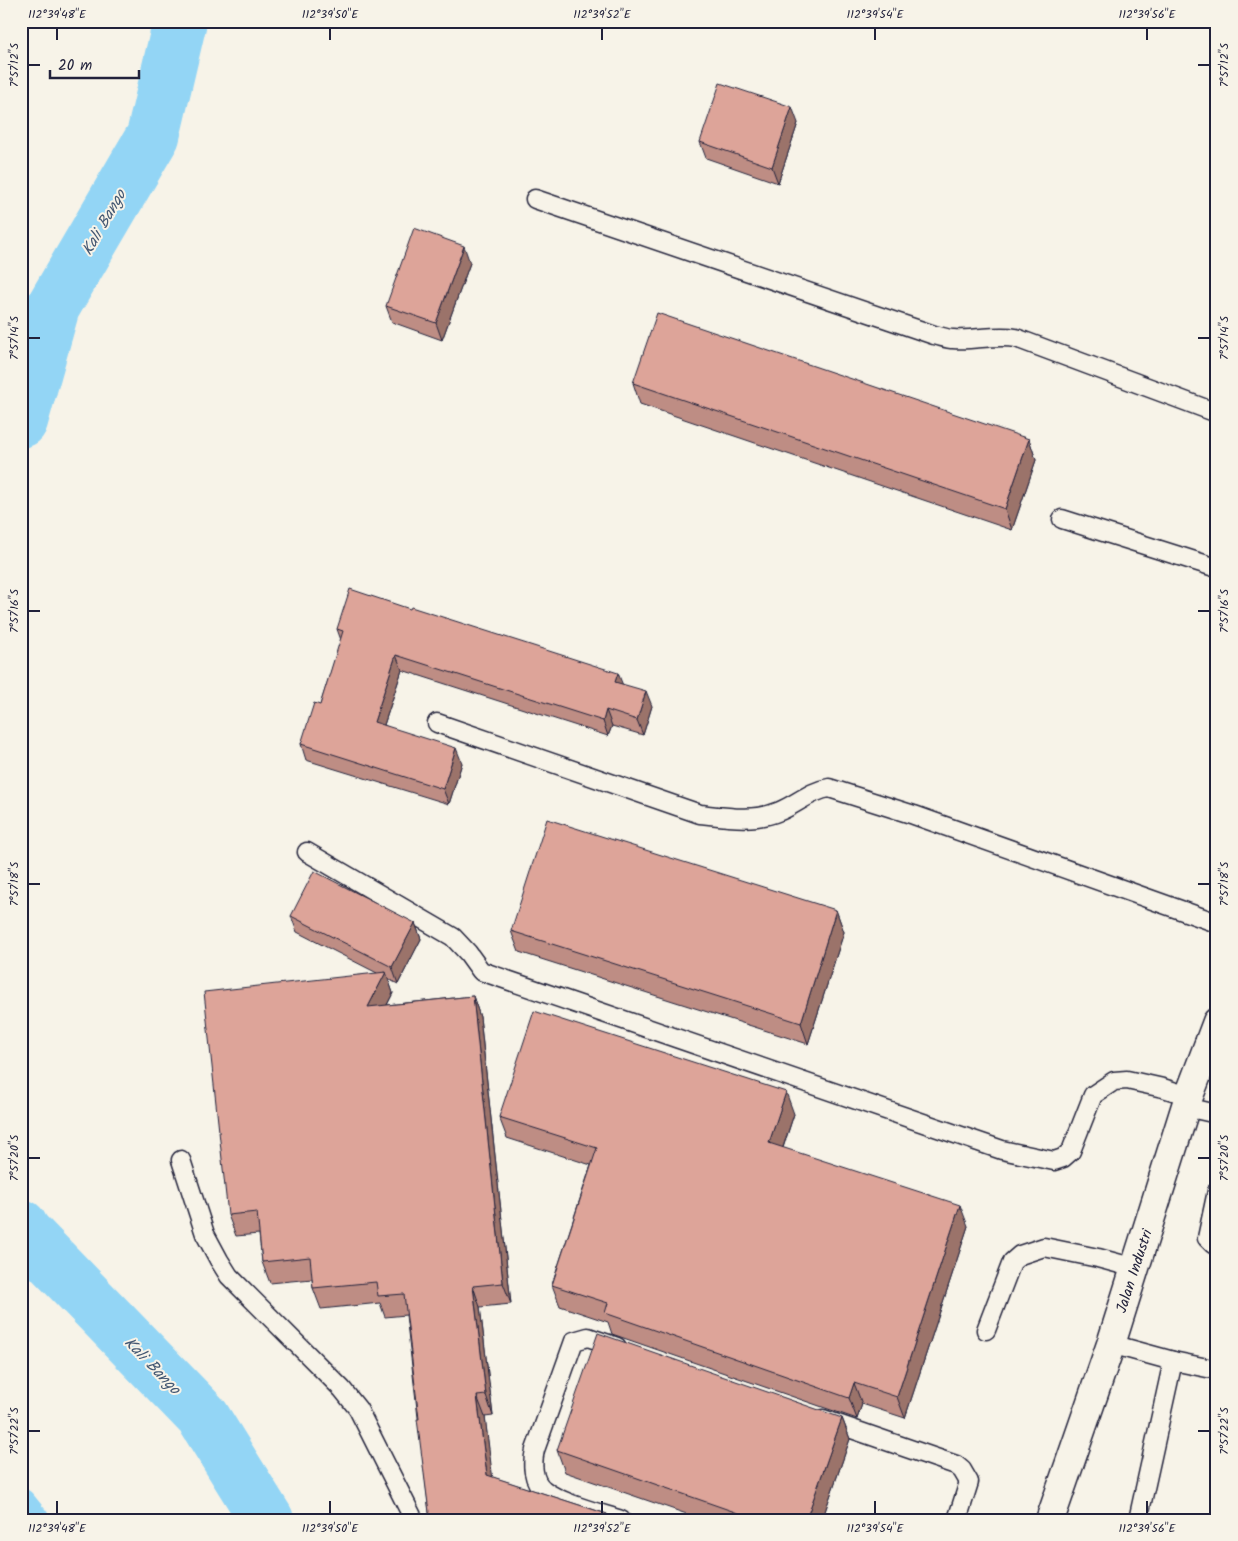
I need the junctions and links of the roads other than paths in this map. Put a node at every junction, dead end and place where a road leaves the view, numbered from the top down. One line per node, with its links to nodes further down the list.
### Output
1 (535, 199): 2 (lane)
2 (1217, 413)
3 (1062, 519): 4 (lane)
4 (1217, 568)
5 (437, 723): 7 (lane)
6 (307, 852): 9 (lane)
7 (1217, 923)
8 (1217, 1022): 9 (street, Jalan Industri)
9 (1187, 1102): 10 (lane); 14 (street, Jalan Industri)
10 (1217, 1114)
11 (181, 1160): 21 (lane)
12 (1217, 1191): 13 (lane)
13 (1217, 1246)
14 (1135, 1268): 15 (lane); 16 (street, Jalan Industri)
15 (986, 1330)
16 (1110, 1344): 18 (lane); 24 (street, Jalan Industri)
17 (634, 1353): 22 (lane)
18 (1173, 1361): 19 (lane); 25 (lane)
19 (1217, 1370)
20 (809, 1414): 23 (lane)
21 (414, 1520)
22 (621, 1520)
23 (957, 1520)
24 (1050, 1520)
25 (1138, 1520)

